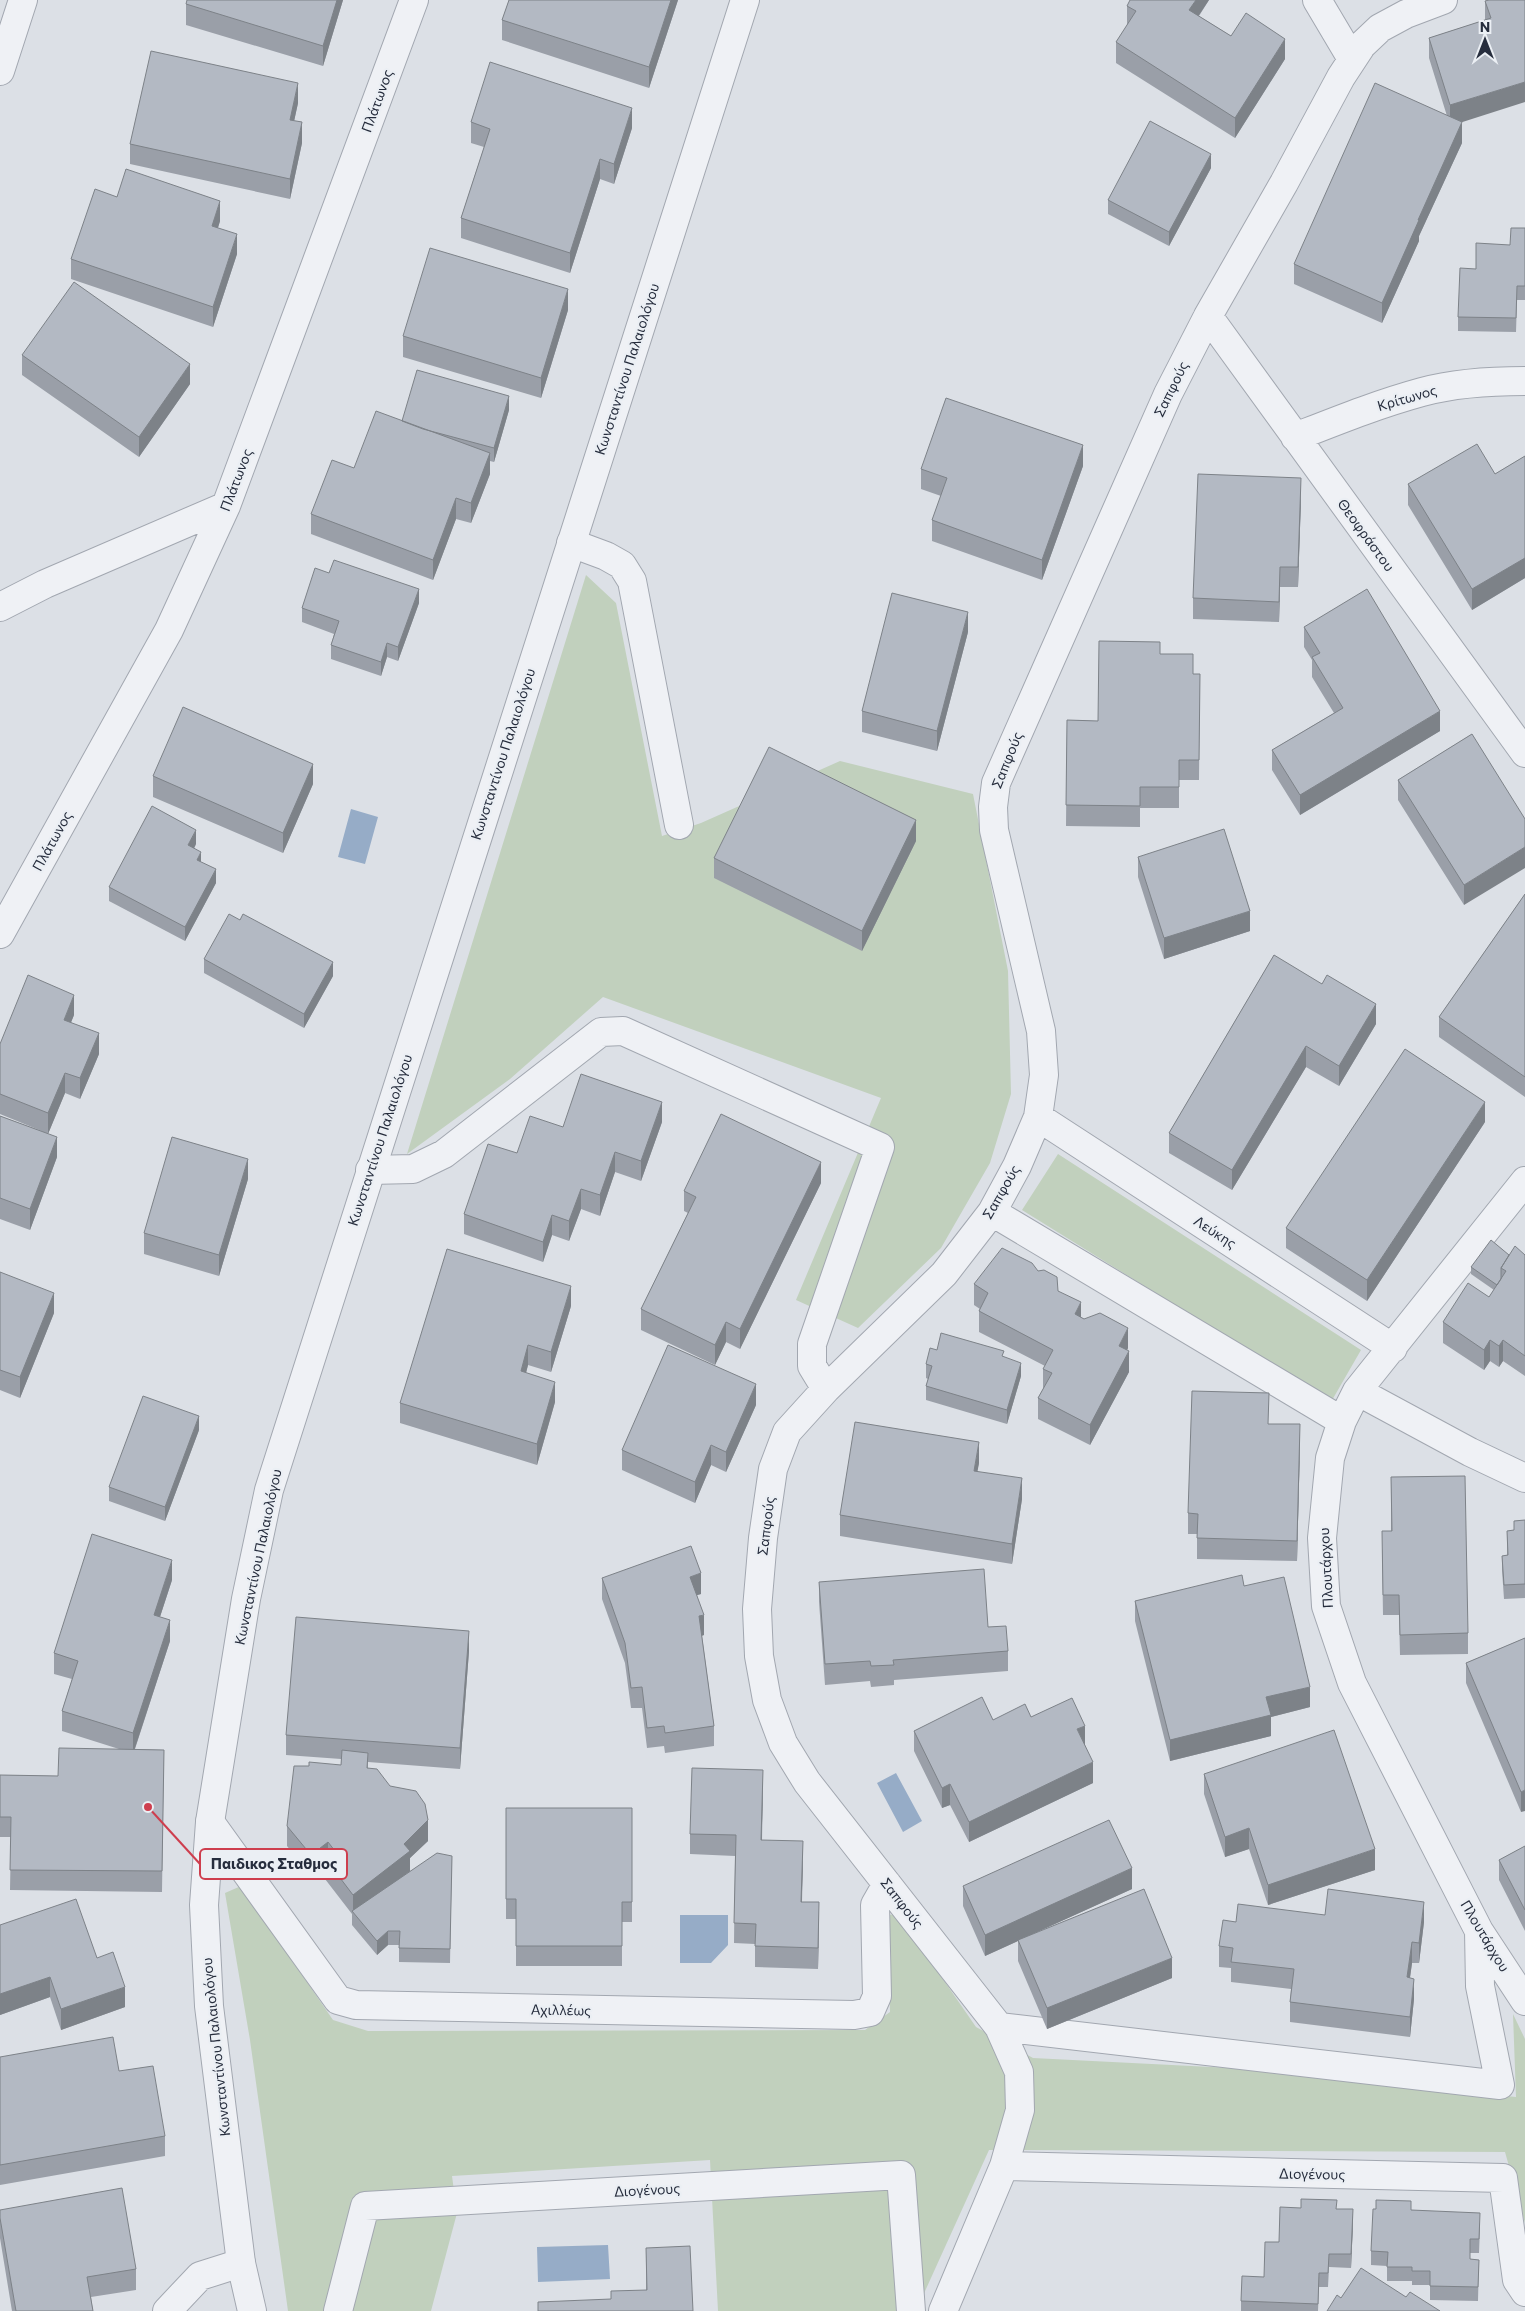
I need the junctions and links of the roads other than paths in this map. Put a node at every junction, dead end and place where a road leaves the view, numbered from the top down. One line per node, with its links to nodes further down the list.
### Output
1 (23, 0): 7 (street)
2 (414, 0): 11 (street, Πλάτωνος)
3 (745, 0): 12 (street, Κωνσταντίνου Παλαιολόγου)
4 (1317, 0): 6 (street)
5 (1442, 0): 6 (street, Σαπφούς)
6 (1352, 59): 8 (street, Σαπφούς)
7 (0, 71)
8 (1208, 316): 10 (street, Θεοφράστου); 17 (street, Σαπφούς)
9 (1525, 381): 10 (street, Κρίτωνος)
10 (1295, 437): 14 (street, Θεοφράστου)
11 (226, 506): 13 (street); 16 (street, Πλάτωνος)
12 (571, 543): 15 (street); 18 (street, Κωνσταντίνου Παλαιολόγου)
13 (0, 607)
14 (1525, 752)
15 (679, 825)
16 (0, 934)
17 (1038, 1116): 20 (street, Σαπφούς); 21 (street, Λεύκης)
18 (370, 1170): 22 (street); 26 (street, Κωνσταντίνου Παλαιολόγου)
19 (1525, 1181): 21 (street, Πλουτάρχου)
20 (992, 1212): 22 (street, Σαπφούς); 24 (street)
21 (1393, 1348): 23 (street, Πλουτάρχου)
22 (826, 1389): 27 (street, Σαπφούς)
23 (1357, 1391): 24 (street, Πλουτάρχου); 25 (street)
24 (1342, 1421): 28 (street, Πλουτάρχου)
25 (1525, 1478)
26 (210, 1822): 27 (street, Αχιλλέως); 32 (street, Κωνσταντίνου Παλαιολόγου)
27 (887, 1884): 30 (street, Σαπφούς)
28 (1479, 1931): 29 (street, Πλουτάρχου); 30 (street)
29 (1525, 2001)
30 (999, 2028): 31 (street, Σαπφούς)
31 (1004, 2166): 33 (street, Διογένους); 38 (street, Σαπφούς)
32 (241, 2263): 34 (street); 35 (street, Κωνσταντίνου Παλαιολόγου)
33 (1525, 2292)
34 (167, 2311)
35 (252, 2311)
36 (338, 2311): 37 (street, Διογένους)
37 (911, 2311)
38 (943, 2311)

